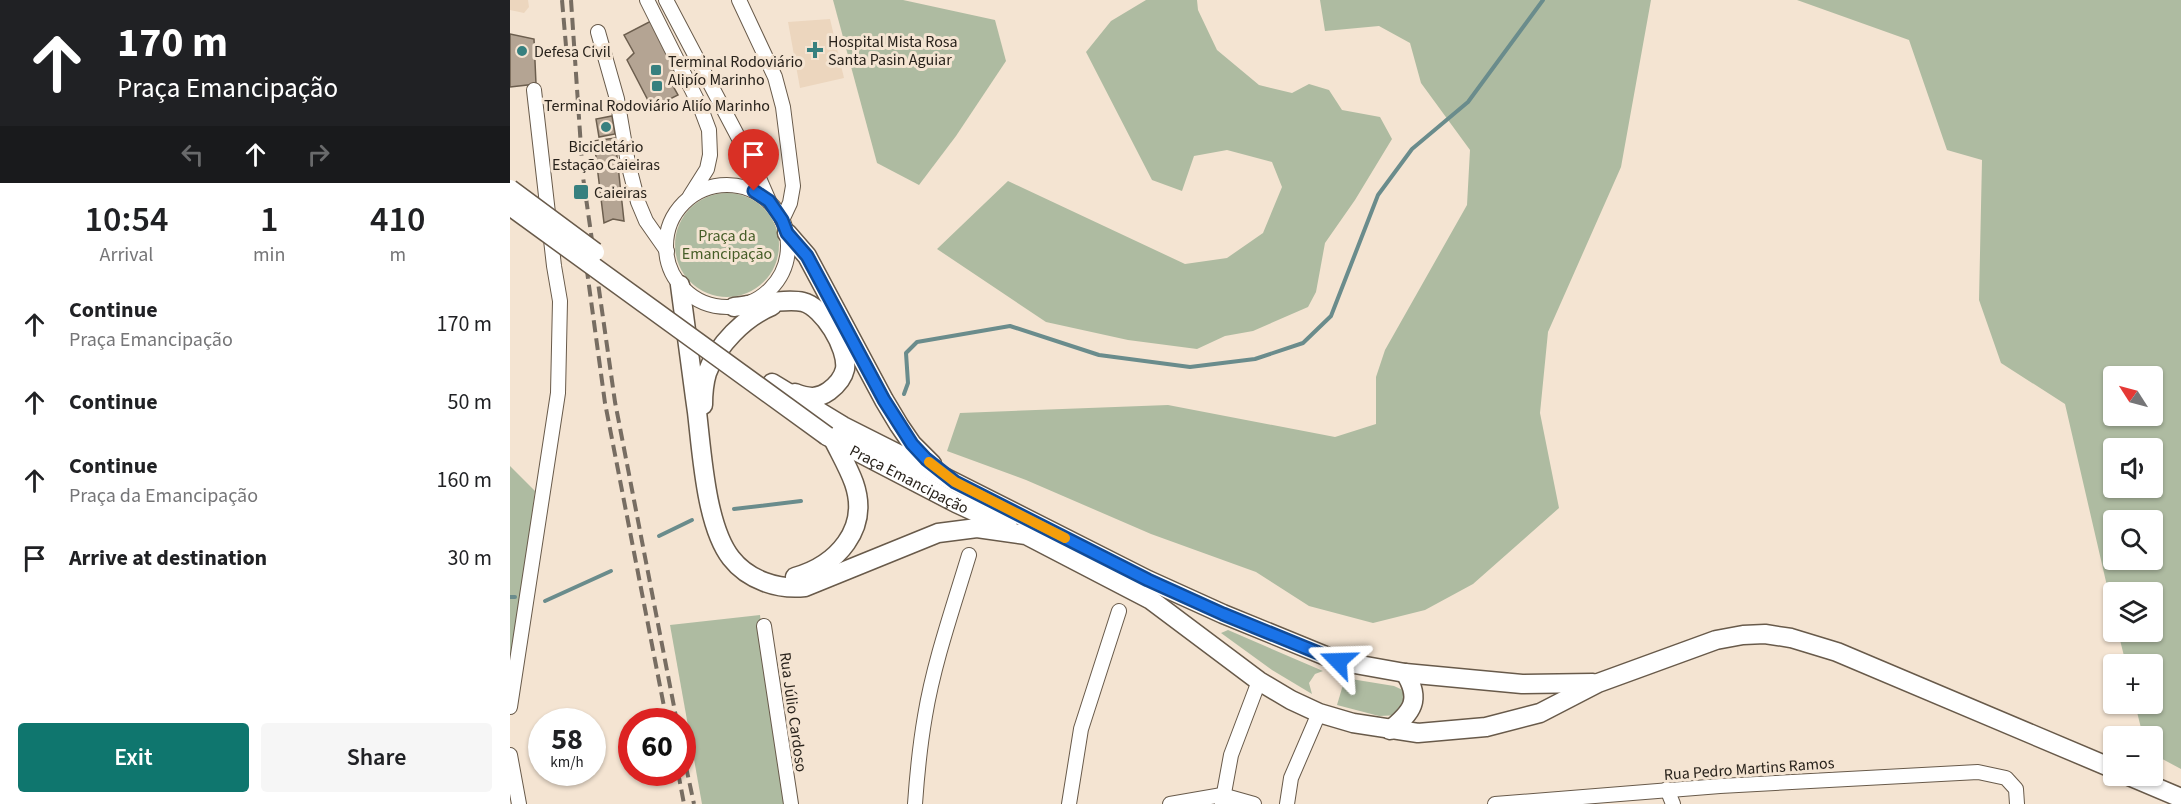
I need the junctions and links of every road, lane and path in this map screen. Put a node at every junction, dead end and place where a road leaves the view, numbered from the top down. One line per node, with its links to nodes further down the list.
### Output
1 (647, 0): 7 (street)
2 (666, 0): 8 (street)
3 (739, 0): 10 (street)
4 (598, 32): 11 (street)
5 (534, 90): 27 (street)
6 (510, 189): 15 (main road, bridge)
7 (688, 200): 8 (street); 11 (street)
8 (769, 201): 10 (street)
9 (510, 206): 17 (main road, Praça Emancipação, bridge)
10 (785, 227): 13 (street); 18 (main road)
11 (667, 251): 12 (street)
12 (680, 285): 14 (street); 16 (main road)
13 (765, 304): 14 (main road); 15 (main road); 16 (main road)
14 (734, 307)
15 (772, 383): 18 (main road, Praça Emancipação)
16 (699, 428): 21 (main road)
17 (831, 438): 19 (main road, Praça Emancipação); 21 (main road)
18 (955, 482): 19 (main road, Praça Emancipação)
19 (1032, 530): 21 (main road); 24 (main road); 25 (main road)
20 (969, 555): 39 (street)
21 (764, 580)
22 (1119, 611): 40 (street)
23 (764, 626): 38 (street, Rua Júlio Cardoso)
24 (1406, 673): 26 (main road); 29 (main road)
25 (1259, 681): 28 (main road); 35 (street)
26 (1598, 683): 29 (main road); 31 (main road)
27 (510, 707)
28 (1319, 713): 29 (main road); 43 (street)
29 (1390, 730)
30 (510, 755): 37 (street)
31 (2103, 764)
32 (2153, 786): 34 (main road)
33 (1667, 789): 36 (street, Rua Pedro Martins Ramos); 45 (street); 46 (street, Rua Pedro Martins Ramos)
34 (2181, 798)
35 (1222, 800): 41 (street); 42 (street)
36 (1549, 802): 44 (street, Rua Pedro Martins Ramos)
37 (519, 804)
38 (790, 804)
39 (915, 804)
40 (1069, 804)
41 (1170, 804)
42 (1254, 804)
43 (1287, 804)
44 (1495, 804)
45 (1672, 804)
46 (2017, 804)

